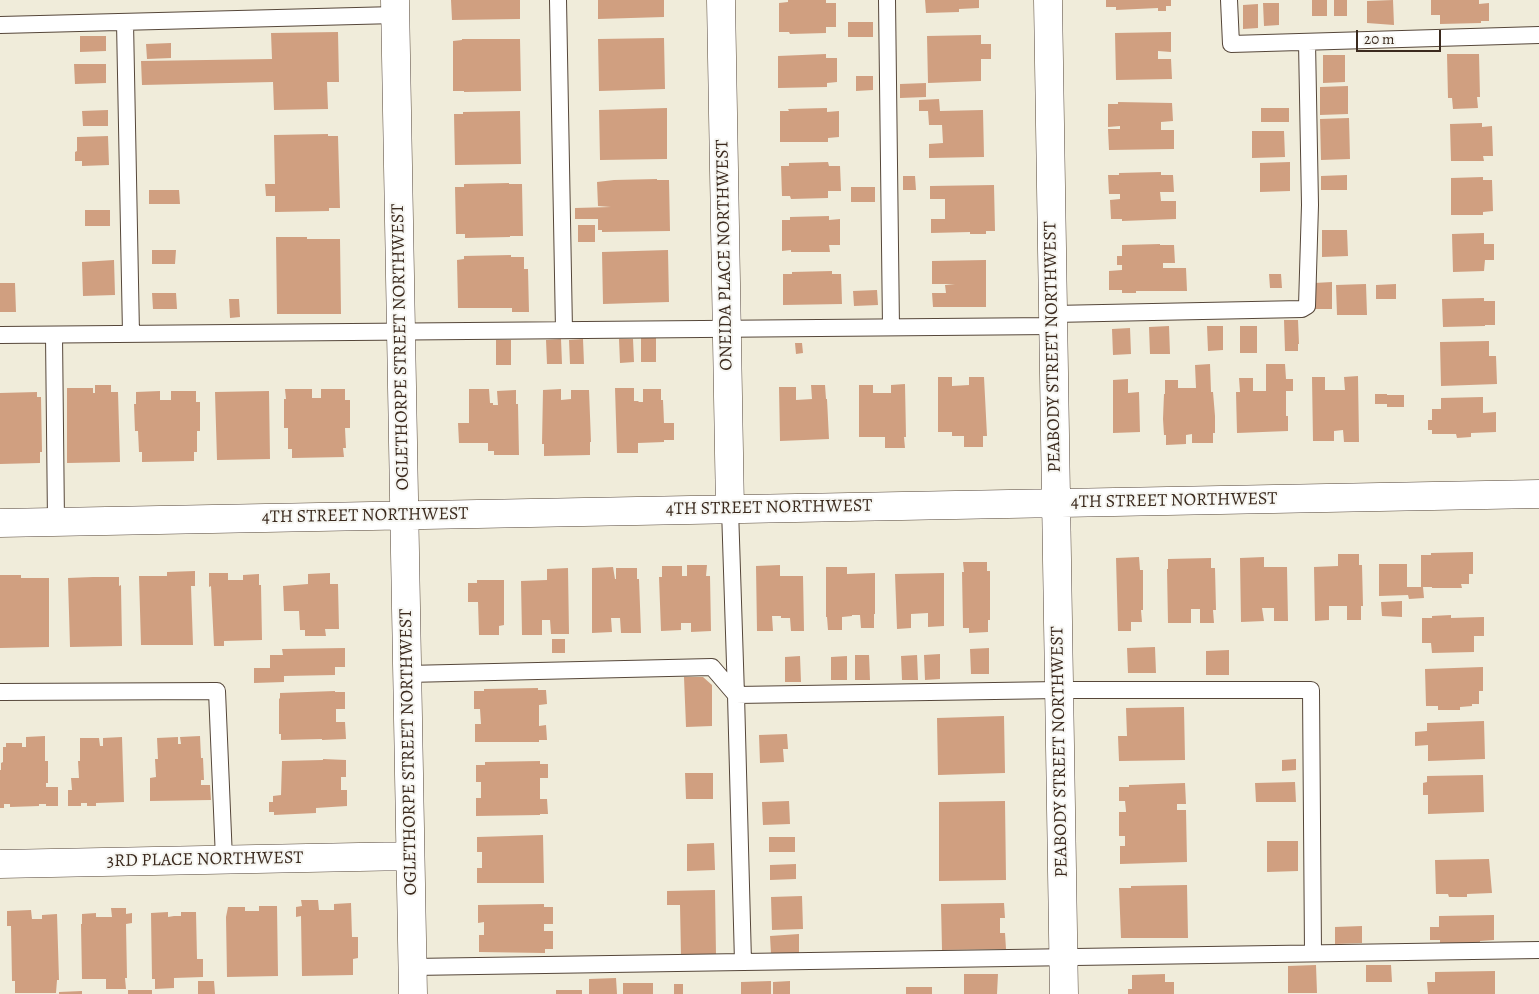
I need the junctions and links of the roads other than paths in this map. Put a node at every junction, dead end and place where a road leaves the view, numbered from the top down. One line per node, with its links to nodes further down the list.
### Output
1 (558, 0): 14 (lane)
2 (721, 0): 13 (street, ONEIDA PLACE NORTHWEST)
3 (887, 0): 12 (lane)
4 (1048, 0): 11 (street, PEABODY STREET NORTHWEST)
5 (1229, 0): 10 (lane)
6 (396, 8): 7 (lane); 15 (street, OGLETHORPE STREET NORTHWEST)
7 (125, 22): 8 (lane); 17 (lane)
8 (0, 25)
9 (1539, 35): 10 (lane)
10 (1308, 42): 11 (lane)
11 (1053, 320): 12 (lane); 20 (street, PEABODY STREET NORTHWEST)
12 (891, 327): 13 (lane)
13 (726, 328): 14 (lane); 21 (street, ONEIDA PLACE NORTHWEST)
14 (564, 330): 15 (lane)
15 (401, 331): 17 (lane); 22 (street, OGLETHORPE STREET NORTHWEST)
16 (54, 334): 17 (lane); 18 (lane); 24 (lane)
17 (130, 334)
18 (0, 335)
19 (1539, 494): 20 (street, 4TH STREET NORTHWEST)
20 (1056, 503): 21 (street, 4TH STREET NORTHWEST); 26 (street, PEABODY STREET NORTHWEST)
21 (730, 509): 22 (street, 4TH STREET NORTHWEST); 28 (lane)
22 (404, 515): 24 (street, 4TH STREET NORTHWEST); 25 (street, OGLETHORPE STREET NORTHWEST)
23 (0, 522): 24 (street, 4TH STREET NORTHWEST)
24 (56, 522)
25 (407, 674): 28 (lane); 29 (street, OGLETHORPE STREET NORTHWEST)
26 (1059, 690): 28 (lane); 33 (lane); 34 (street, PEABODY STREET NORTHWEST)
27 (0, 692): 30 (lane)
28 (736, 695): 35 (lane)
29 (410, 856): 30 (street, 3RD PLACE NORTHWEST); 36 (street, OGLETHORPE STREET NORTHWEST)
30 (224, 859): 31 (street, 3RD PLACE NORTHWEST)
31 (0, 864)
32 (1539, 950): 33 (lane)
33 (1314, 953): 34 (lane)
34 (1064, 956): 35 (lane); 38 (street, PEABODY STREET NORTHWEST)
35 (743, 962): 36 (lane)
36 (412, 967): 37 (street, OGLETHORPE STREET NORTHWEST)
37 (413, 994)
38 (1064, 994)

